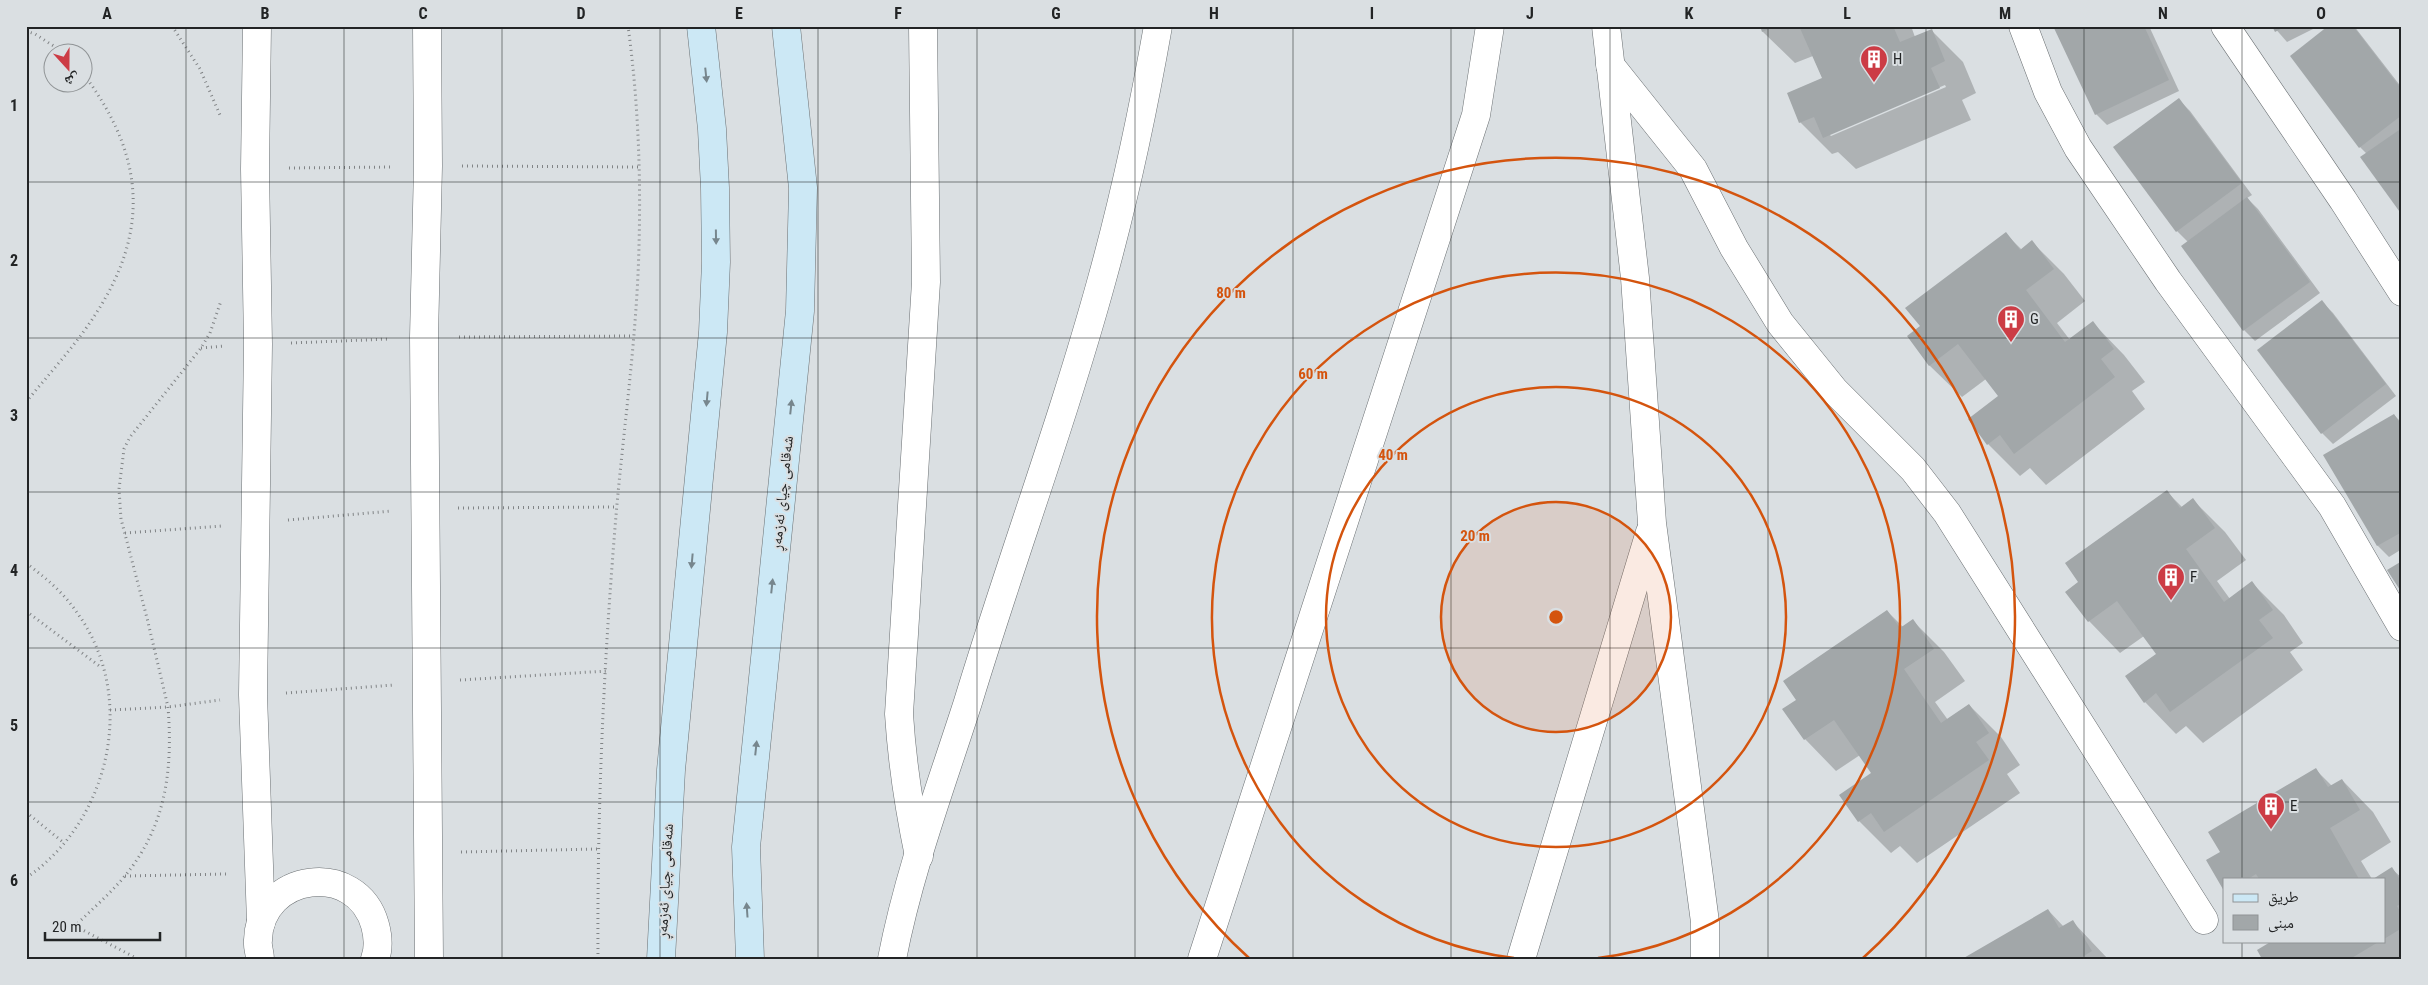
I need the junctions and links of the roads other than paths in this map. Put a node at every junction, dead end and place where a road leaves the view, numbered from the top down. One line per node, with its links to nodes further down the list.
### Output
1 (257, 26): 17 (street)
2 (427, 26): 20 (street)
3 (701, 26): 21 (main road, شەقامی چیای ئەزمەڕ, one-way to 21)
4 (786, 26): 22 (main road, شەقامی چیای ئەزمەڕ, one-way to 4)
5 (923, 26): 15 (street)
6 (1158, 26): 15 (street)
7 (1490, 26): 24 (street)
8 (1606, 26): 11 (street)
9 (2023, 26): 14 (street)
10 (2225, 26): 12 (street)
11 (1610, 65): 13 (street); 16 (street)
12 (2402, 292)
13 (1652, 522): 25 (street); 26 (street)
14 (2402, 627)
15 (919, 857): 23 (street)
16 (2204, 920)
17 (261, 922): 18 (street); 19 (street)
18 (260, 959)
19 (375, 959)
20 (430, 959)
21 (661, 959)
22 (750, 959)
23 (892, 959)
24 (1202, 959)
25 (1521, 959)
26 (1705, 959)

